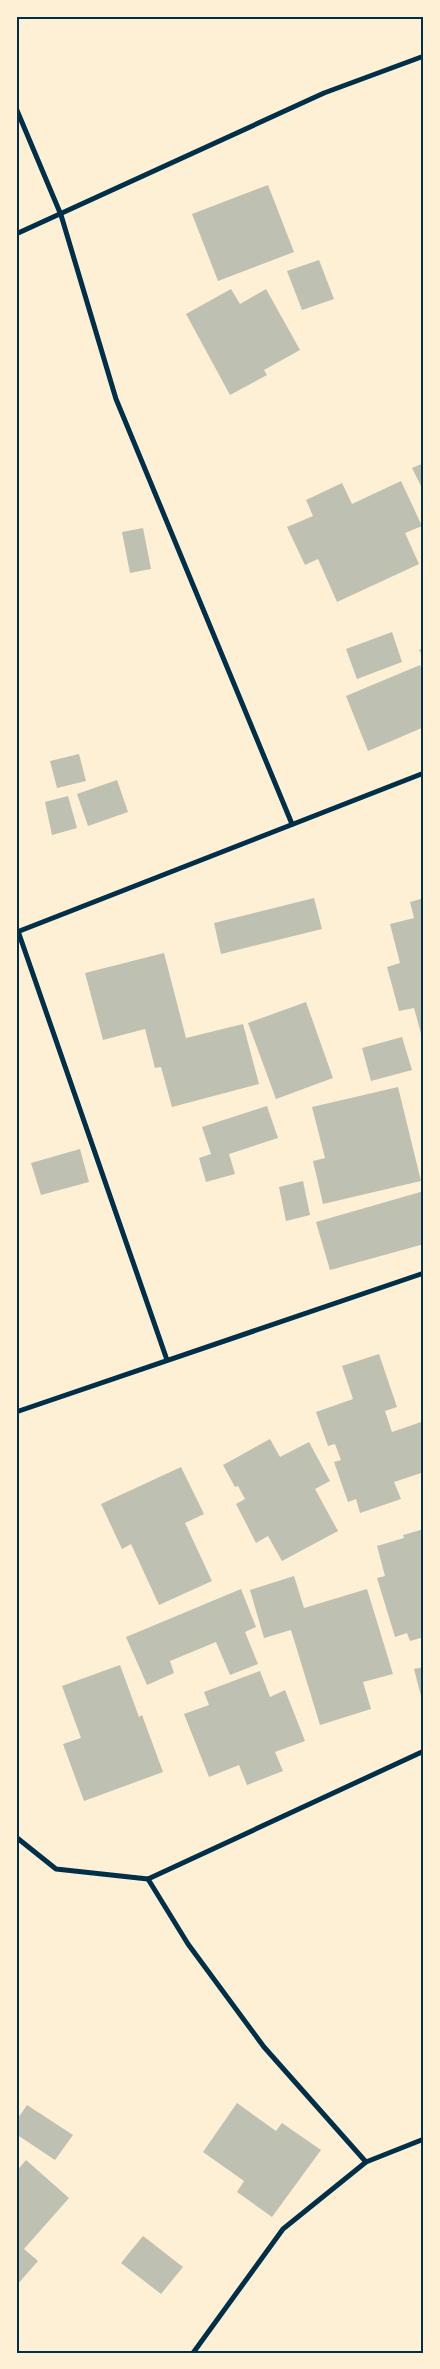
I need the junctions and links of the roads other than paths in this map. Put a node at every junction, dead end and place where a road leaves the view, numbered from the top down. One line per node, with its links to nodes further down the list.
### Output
1 (424, 56): 3 (street)
2 (16, 108): 3 (street)
3 (61, 215): 4 (street); 6 (street)
4 (16, 234)
5 (424, 772): 6 (street)
6 (292, 824): 7 (street)
7 (17, 932): 9 (street)
8 (424, 1272): 9 (street)
9 (167, 1360): 10 (street)
10 (16, 1412)
11 (424, 1751): 13 (street)
12 (16, 1837): 13 (street)
13 (148, 1879): 15 (street)
14 (424, 2140): 15 (street)
15 (366, 2162): 16 (street)
16 (193, 2353)

